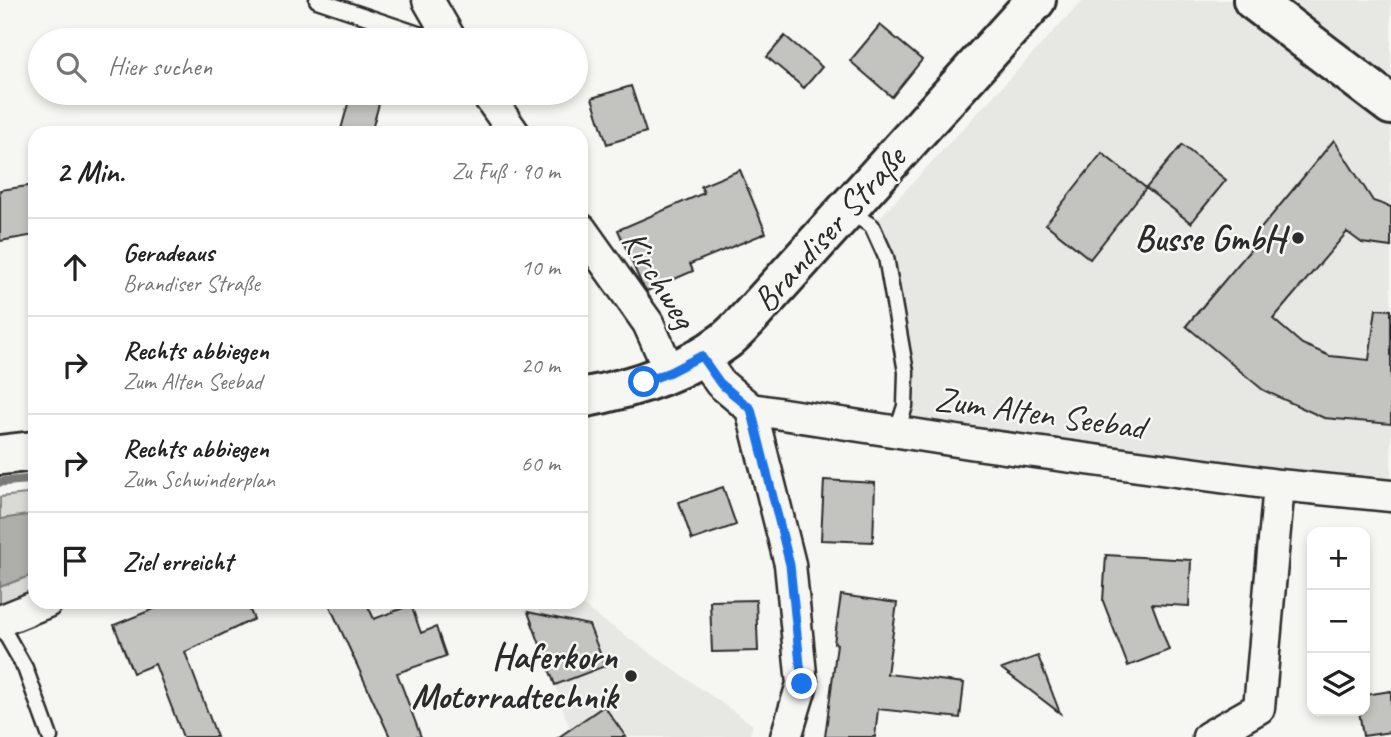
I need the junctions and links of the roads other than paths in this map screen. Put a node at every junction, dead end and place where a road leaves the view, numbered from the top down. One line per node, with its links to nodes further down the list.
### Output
1 (317, 0): 5 (lane)
2 (428, 0): 6 (street)
3 (1036, 0): 10 (street, Brandiser Straße)
4 (1253, 0): 8 (street)
5 (400, 28)
6 (444, 28)
7 (494, 105): 9 (street)
8 (1391, 105)
9 (509, 126)
10 (847, 210): 12 (street, Brandiser Straße); 15 (lane)
11 (588, 239): 12 (street, Kirchweg)
12 (685, 364): 13 (street, Brandiser Straße); 14 (street)
13 (588, 397)
14 (751, 409): 15 (street, Zum Alten Seebad); 23 (street)
15 (897, 431): 18 (street, Zum Alten Seebad)
16 (28, 453): 17 (street)
17 (0, 455)
18 (1279, 485): 19 (street, Zum Alten Seebad); 24 (street)
19 (1391, 496)
20 (31, 609): 21 (street)
21 (0, 622): 22 (lane)
22 (50, 737)
23 (786, 737)
24 (1208, 737)

